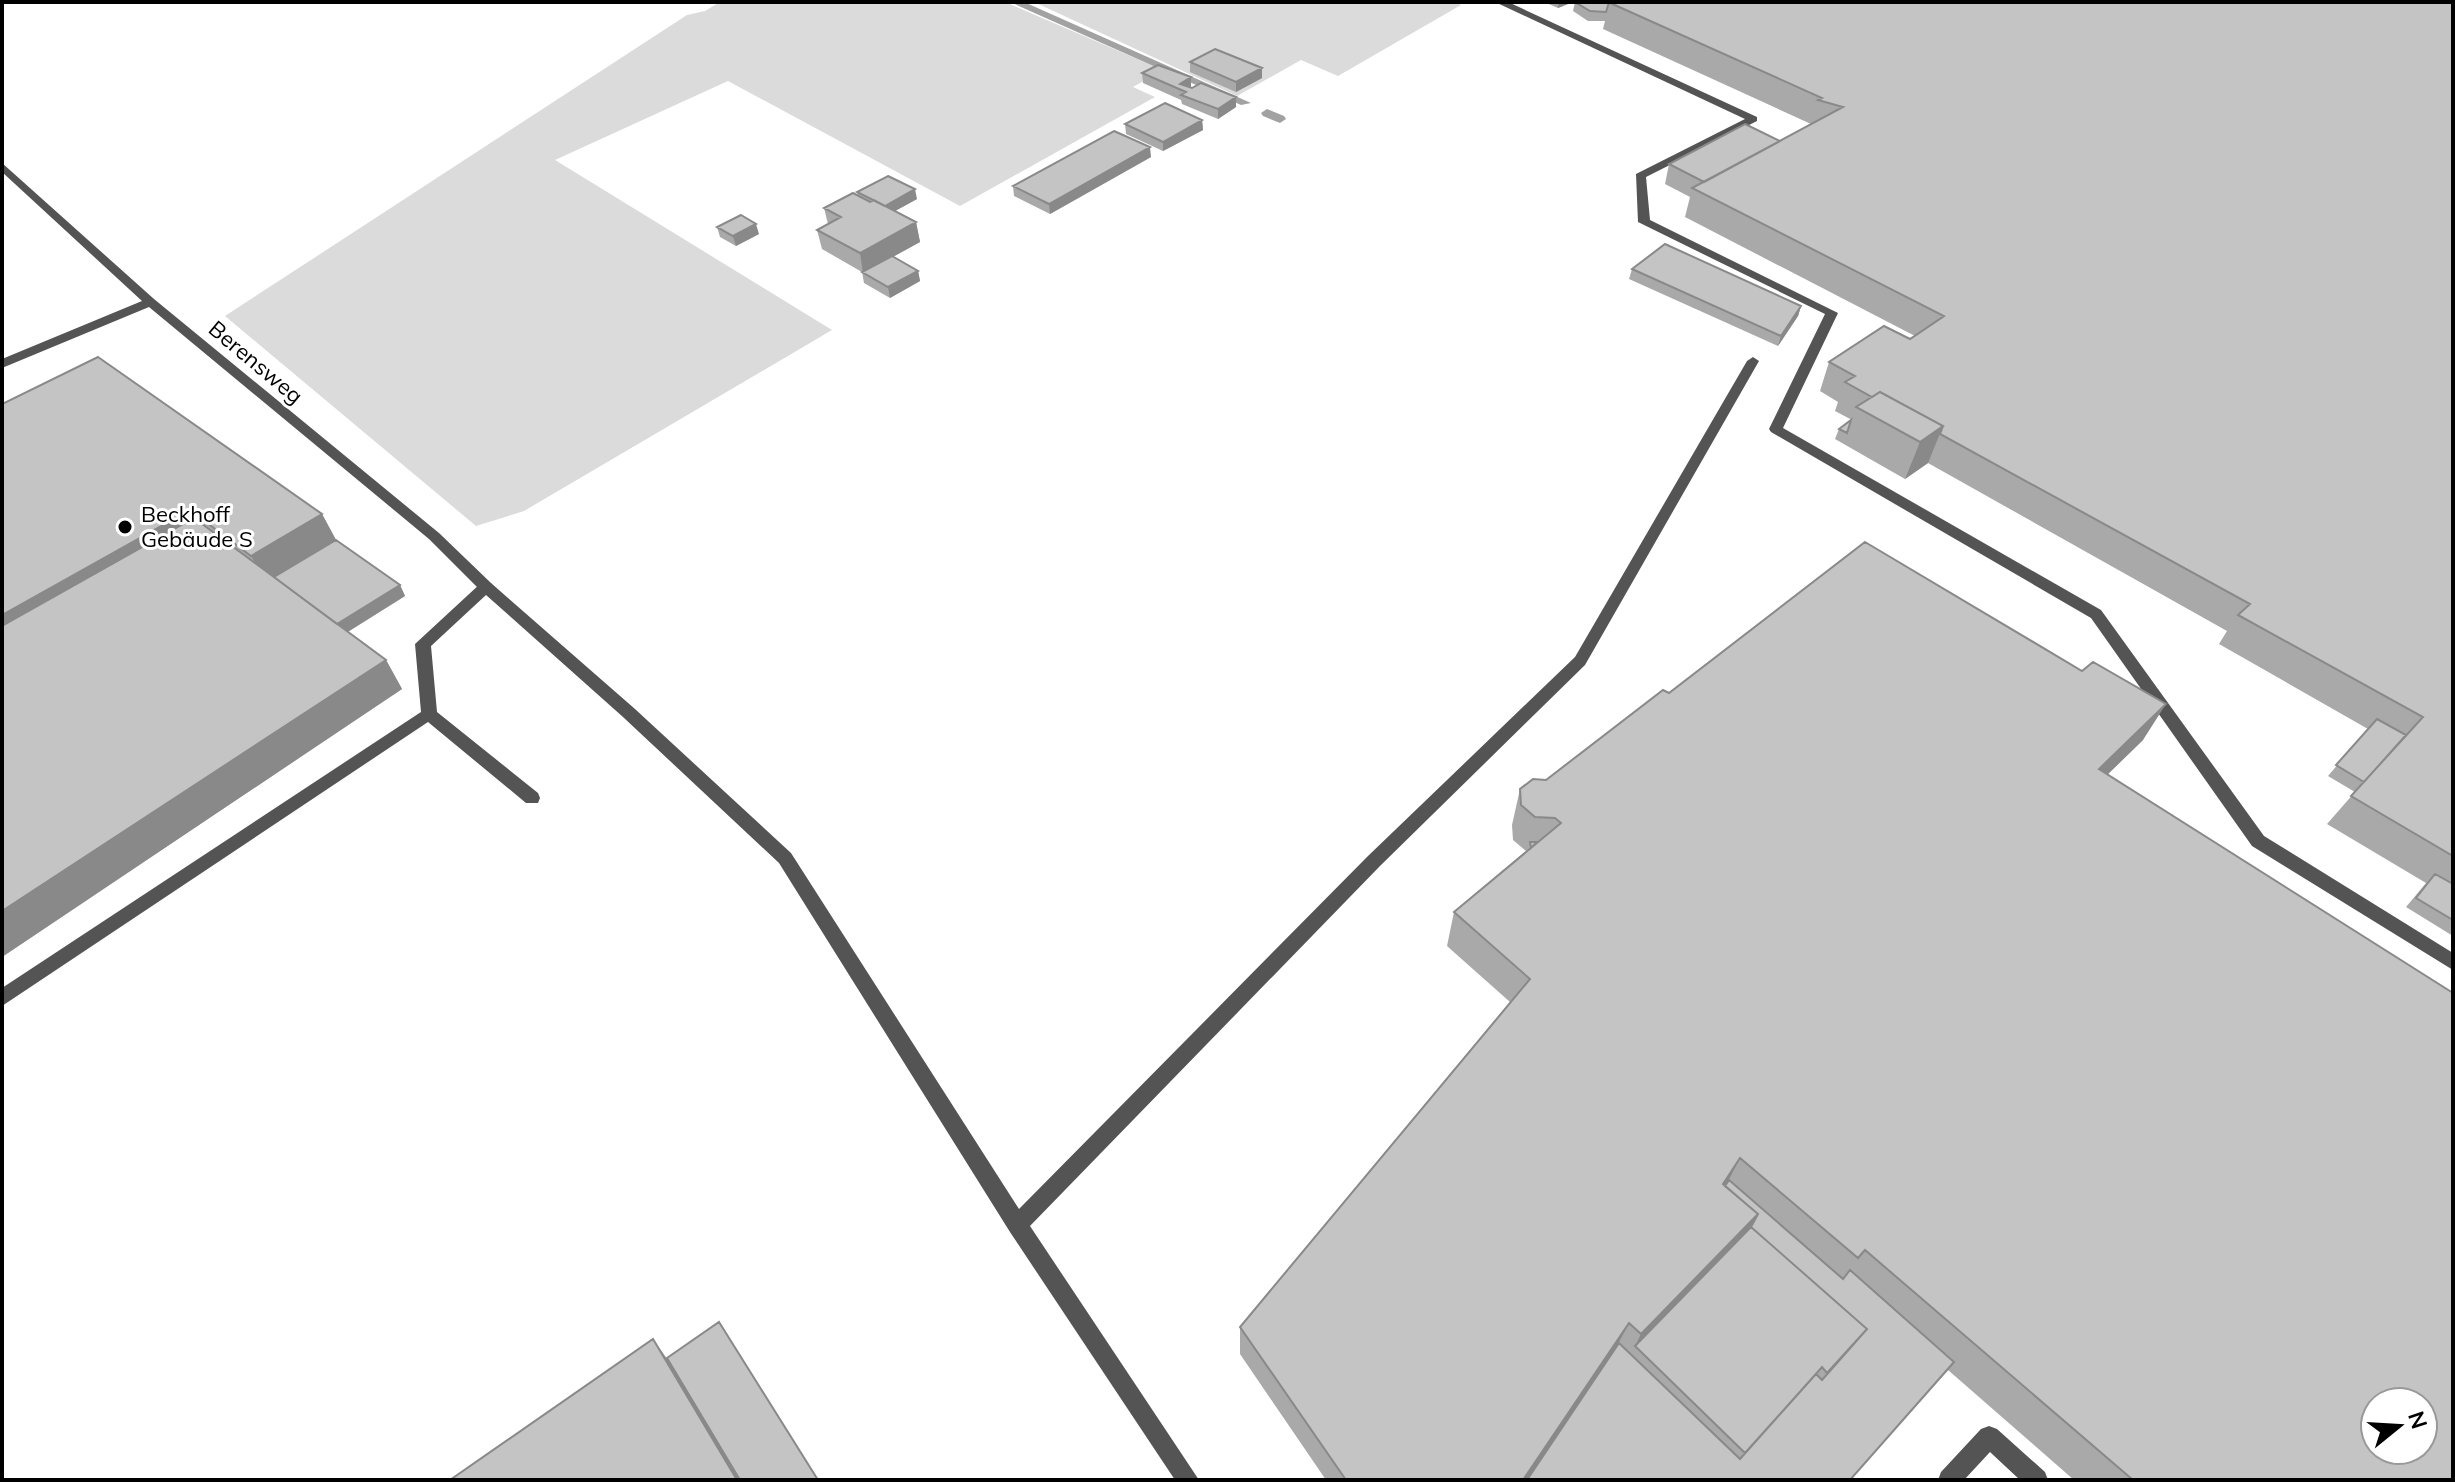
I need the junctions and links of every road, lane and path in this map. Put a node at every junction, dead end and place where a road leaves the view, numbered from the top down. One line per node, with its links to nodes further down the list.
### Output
1 (1500, 2): 9 (street)
2 (2, 166): 3 (street, Berensweg)
3 (150, 302): 5 (street); 6 (street, Berensweg)
4 (1753, 361): 11 (street)
5 (2, 364)
6 (486, 587): 7 (street); 11 (street, Berensweg)
7 (429, 714): 8 (street); 10 (street)
8 (532, 798)
9 (2453, 962)
10 (2, 998)
11 (1017, 1225): 12 (street, Berensweg)
12 (1188, 1480)
13 (1949, 1480): 14 (street)
14 (2037, 1480)

